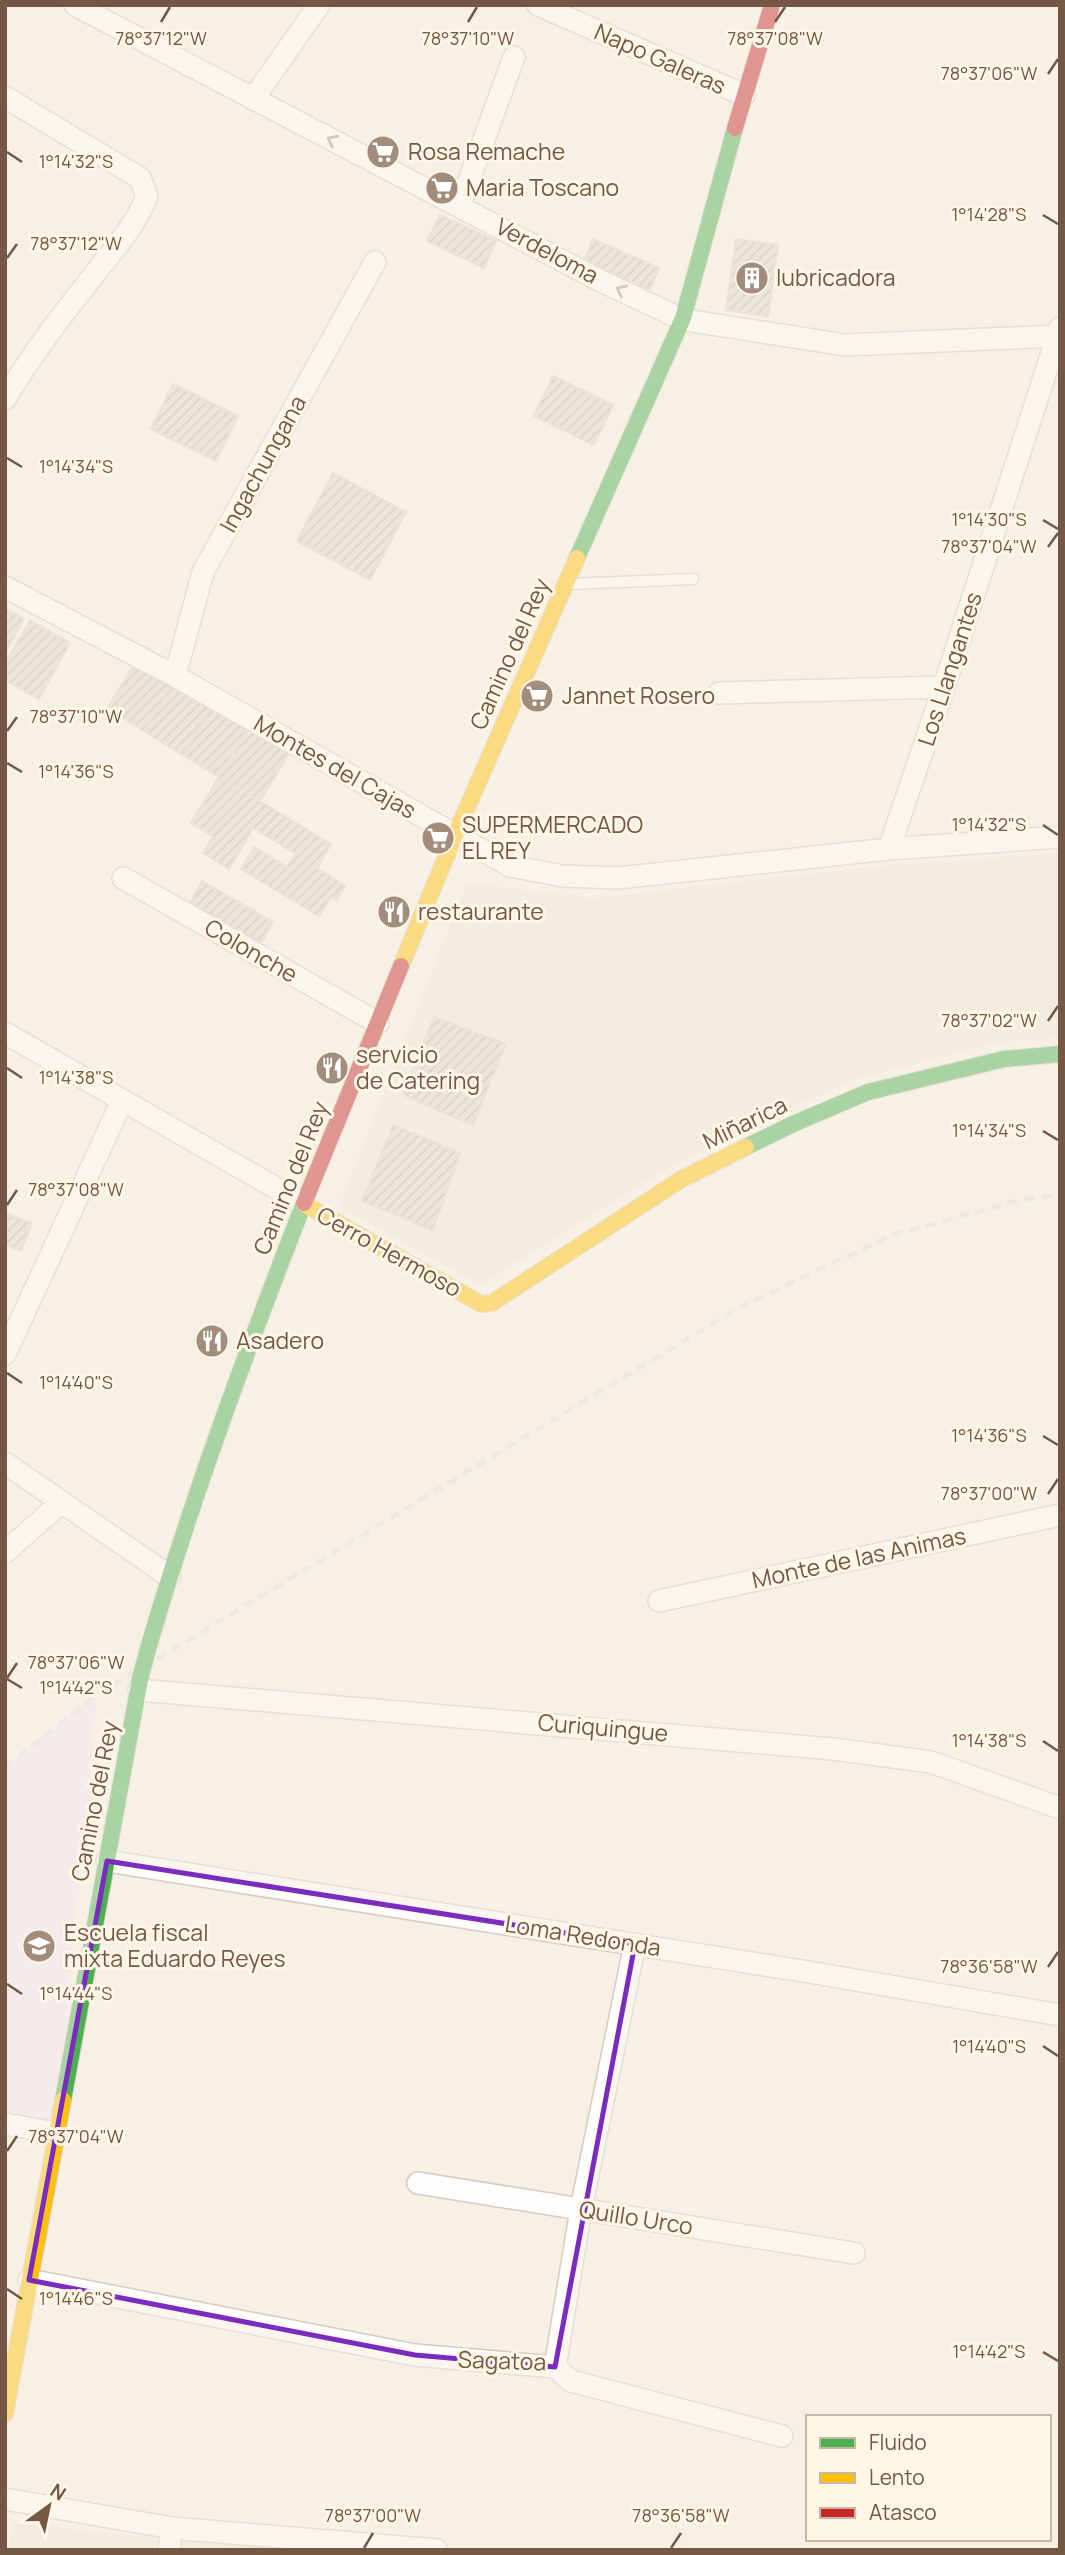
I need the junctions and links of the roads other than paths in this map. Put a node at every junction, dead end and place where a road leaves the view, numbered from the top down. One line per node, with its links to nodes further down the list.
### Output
1 (75, 5): 8 (street, Verdeloma)
2 (319, 5): 8 (street)
3 (538, 5): 6 (street, Napo Galeras)
4 (772, 5): 6 (street, Camino del Rey)
5 (514, 57): 9 (street)
6 (744, 95): 11 (street, Camino del Rey)
7 (5, 97): 13 (street)
8 (253, 99): 9 (street, Verdeloma, one-way to 8)
9 (460, 205): 11 (street, Verdeloma, one-way to 9)
10 (375, 262): 17 (street, Ingachungana)
11 (683, 318): 12 (street, Verdeloma); 15 (street, Camino del Rey)
12 (1059, 333): 18 (street, Los Llangantes)
13 (5, 399)
14 (693, 579): 15 (lane)
15 (565, 584): 20 (street, Camino del Rey)
16 (5, 587): 17 (street, Montes del Cajas)
17 (175, 676): 20 (street, Montes del Cajas)
18 (944, 688): 19 (street); 22 (street, Los Llangantes)
19 (719, 693)
20 (455, 835): 22 (street, Montes del Cajas); 24 (street, Camino del Rey)
21 (1060, 837): 22 (street, Montes del Cajas)
22 (888, 849)
23 (123, 878): 24 (street, Colonche)
24 (378, 1023): 28 (street, Camino del Rey)
25 (5, 1033): 27 (street, Cerro Hermoso)
26 (1060, 1054): 29 (street, Miñarica)
27 (122, 1101): 28 (street, Cerro Hermoso); 30 (street)
28 (304, 1204): 29 (street, Cerro Hermoso); 35 (street, Camino del Rey)
29 (481, 1304)
30 (5, 1354)
31 (5, 1463): 32 (street)
32 (62, 1502): 34 (street); 35 (street)
33 (1060, 1515): 36 (street, Monte de las Animas)
34 (5, 1552)
35 (169, 1576): 37 (street, Camino del Rey, bridge)
36 (659, 1601)
37 (139, 1685): 38 (street, Curiquingue); 39 (street, Camino del Rey)
38 (1060, 1808)
39 (107, 1861): 40 (street, Loma Redonda); 43 (street, Camino del Rey)
40 (635, 1944): 41 (street, Loma Redonda); 45 (street, Sagatoa)
41 (1060, 2015)
42 (5, 2124): 43 (street)
43 (56, 2133): 47 (street, Camino del Rey)
44 (418, 2183): 45 (street, Quillo Urco)
45 (581, 2209): 46 (street, Quillo Urco); 48 (street, Sagatoa)
46 (853, 2253)
47 (29, 2280): 48 (street, Sagatoa); 49 (street, Camino del Rey)
48 (555, 2367): 50 (street)
49 (5, 2414)
50 (782, 2436)
51 (5, 2499): 52 (street)
52 (172, 2528): 53 (street); 54 (street)
53 (343, 2547): 55 (street)
54 (169, 2550)
55 (436, 2550)

